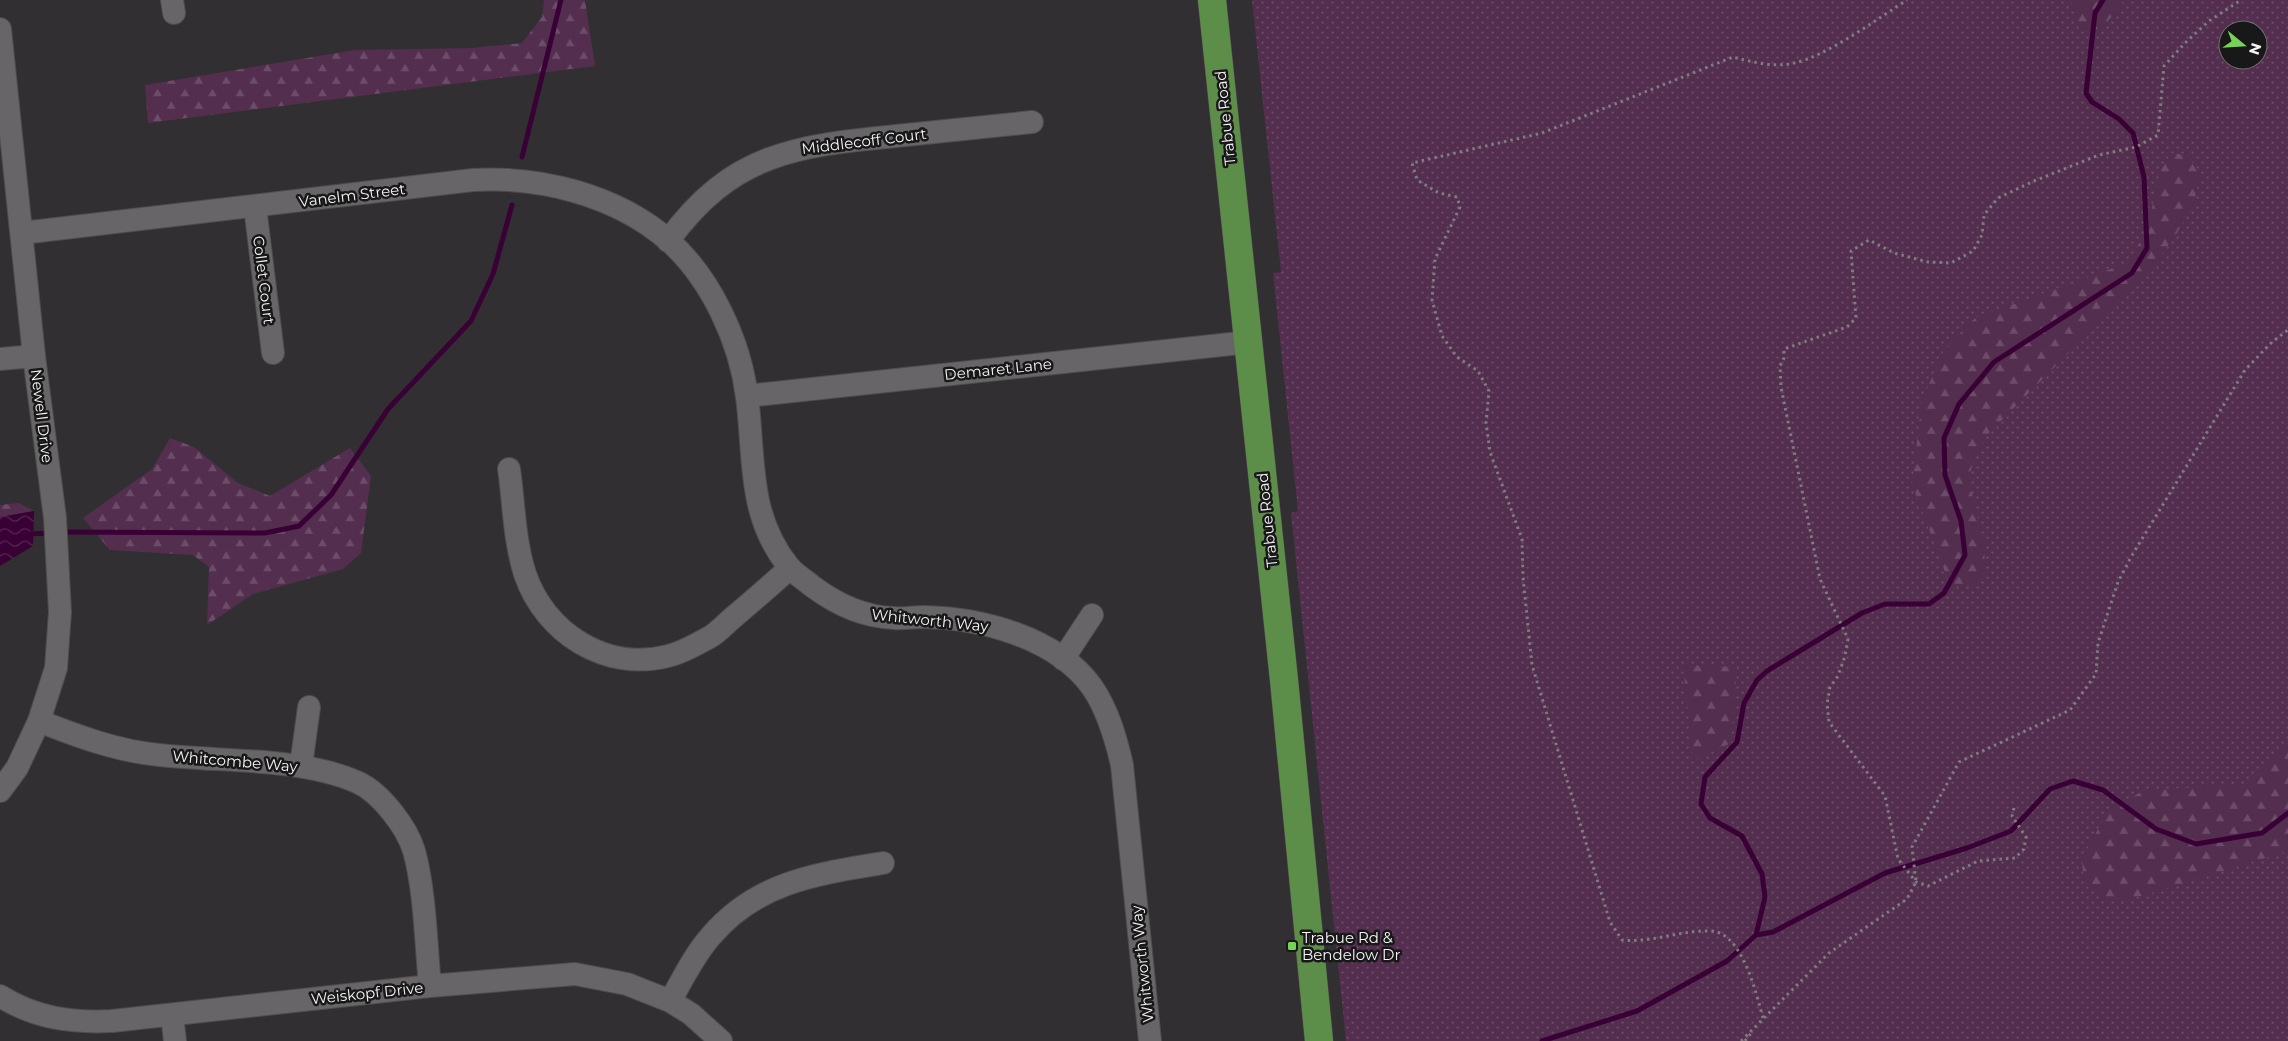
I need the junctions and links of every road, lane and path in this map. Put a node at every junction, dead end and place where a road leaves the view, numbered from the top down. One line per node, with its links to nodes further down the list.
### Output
1 (1212, 0): 10 (main road, Trabue Road)
2 (1907, 0): 30 (path)
3 (2241, 0): 25 (path)
4 (0, 29): 7 (street, Newell Drive)
5 (1032, 122): 8 (street, Middlecoff Court)
6 (255, 207): 7 (street, Vanelm Street); 8 (street, Vanelm Street); 11 (street, Collet Court)
7 (22, 233): 12 (street, Newell Drive)
8 (668, 241): 14 (street, Whitworth Way)
9 (2288, 330): 25 (path)
10 (1249, 342): 14 (street, Demaret Lane); 34 (main road, Trabue Road)
11 (273, 353)
12 (34, 356): 13 (street); 20 (street, Newell Drive)
13 (0, 360)
14 (747, 396): 16 (street, Whitworth Way)
15 (509, 469): 16 (street)
16 (790, 568): 18 (street, Whitworth Way)
17 (1092, 615): 18 (street)
18 (1063, 659): 33 (street, Whitworth Way)
19 (309, 707): 21 (street)
20 (39, 721): 21 (street, Whitcombe Way); 22 (street, Newell Drive)
21 (301, 766): 26 (street, Whitcombe Way)
22 (0, 791)
23 (2014, 808): 25 (path)
24 (883, 863): 28 (street)
25 (1916, 882): 30 (path)
26 (430, 986): 28 (street, Weiskopf Drive); 29 (street, Weiskopf Drive)
27 (0, 996): 29 (street, Weiskopf Drive)
28 (670, 1001): 32 (street, Weiskopf Drive)
29 (172, 1015): 31 (street)
30 (1763, 1018): 35 (path); 36 (path)
31 (174, 1041)
32 (721, 1041)
33 (1150, 1041)
34 (1319, 1041)
35 (1741, 1041)
36 (1745, 1041)

